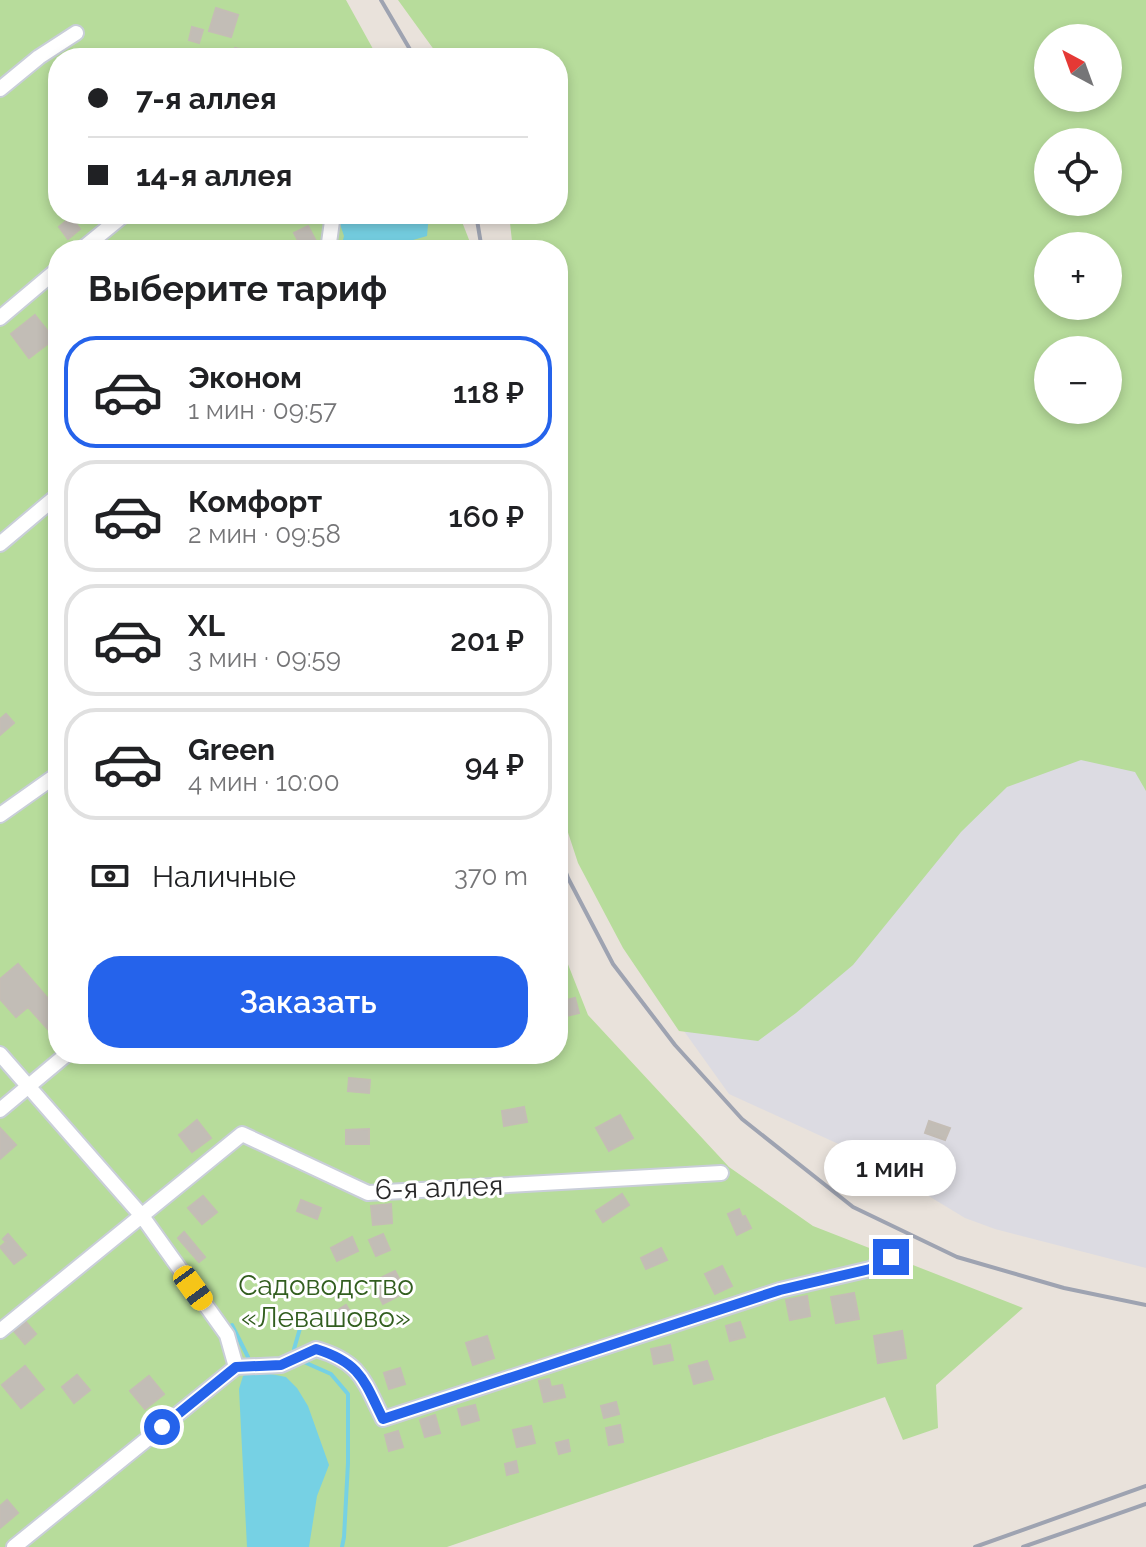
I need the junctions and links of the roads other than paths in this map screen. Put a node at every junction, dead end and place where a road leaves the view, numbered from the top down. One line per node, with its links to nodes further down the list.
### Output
1 (76, 33): 2 (street)
2 (53, 48)
3 (48, 51): 4 (street)
4 (0, 89)
5 (113, 224): 6 (street)
6 (93, 240)
7 (48, 277): 8 (street)
8 (0, 318)
9 (48, 503): 10 (street)
10 (0, 544)
11 (48, 781): 12 (street)
12 (0, 815)
13 (0, 1054): 15 (street)
14 (55, 1064): 15 (street)
15 (27, 1087): 16 (street); 18 (street)
16 (0, 1110)
17 (721, 1173): 18 (street, 6-я аллея)
18 (142, 1216): 20 (street, 6-я аллея); 21 (street)
19 (891, 1257): 21 (street)
20 (0, 1331)
21 (236, 1367): 22 (street)
22 (14, 1547)

